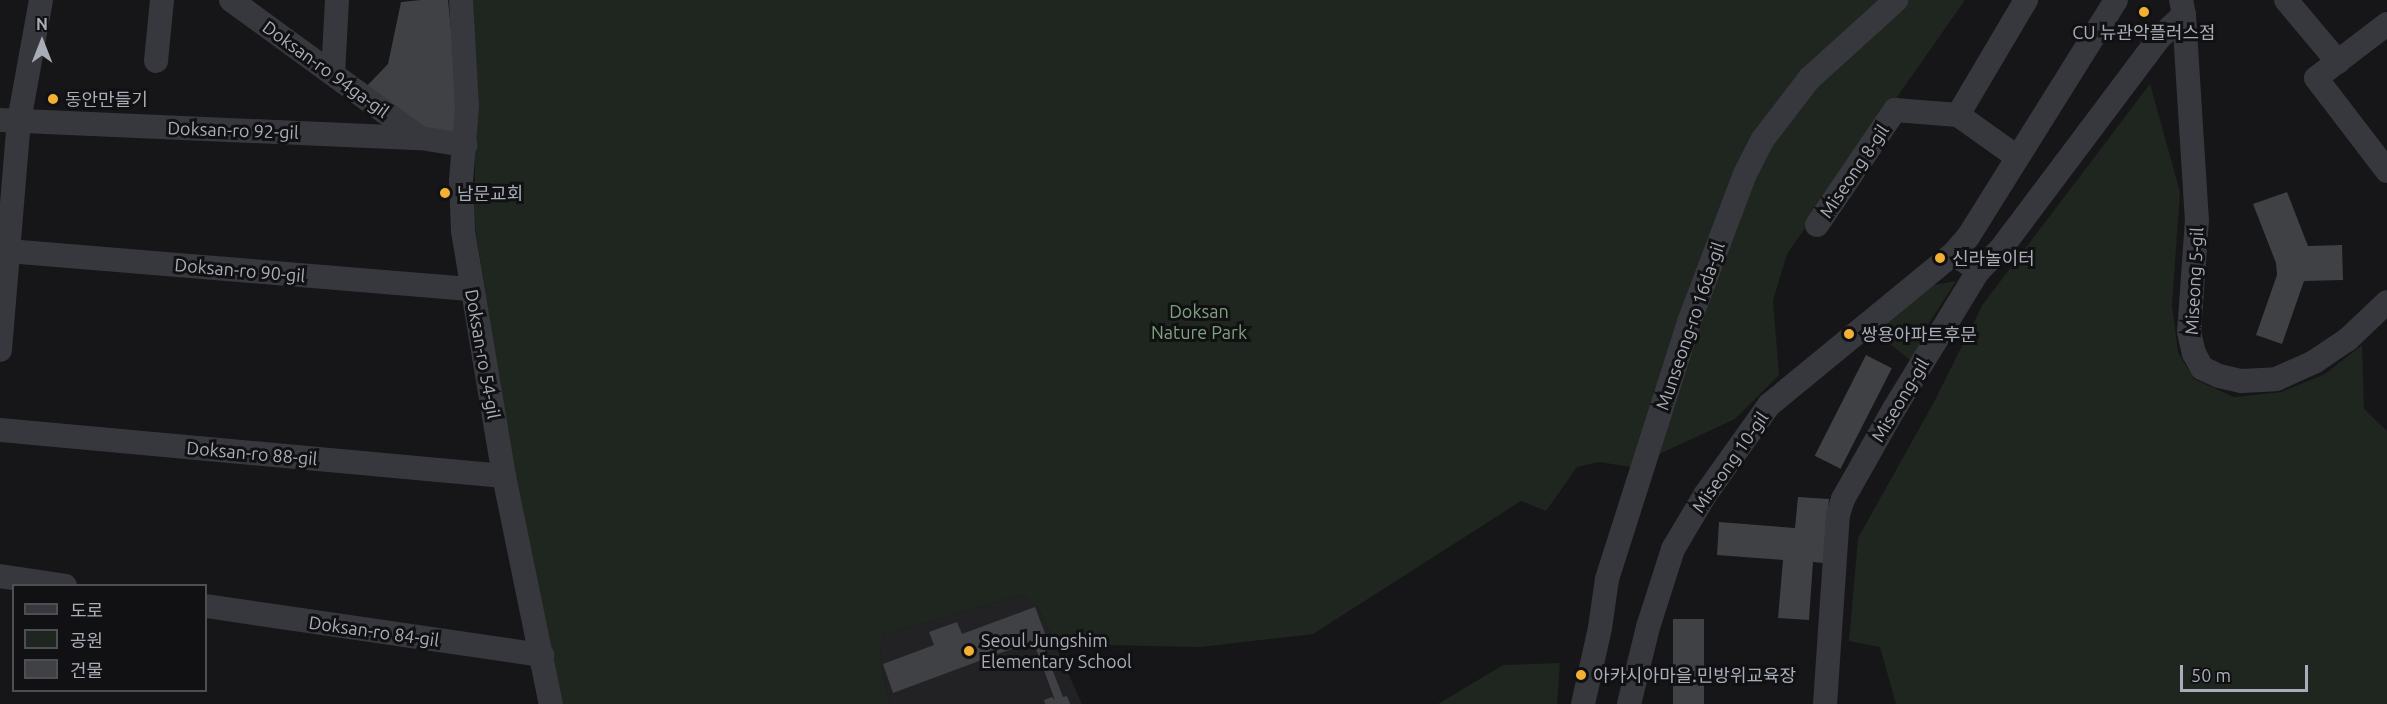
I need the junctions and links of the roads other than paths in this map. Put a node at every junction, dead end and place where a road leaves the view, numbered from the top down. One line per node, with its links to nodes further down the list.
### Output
1 (41, 0): 16 (street)
2 (162, 0): 12 (street)
3 (337, 0): 14 (street)
4 (461, 0): 18 (street, Doksan-ro 54-gil)
5 (1896, 0): 34 (street, Munseong-ro 16da-gil)
6 (2026, 0): 15 (street)
7 (2116, 0): 19 (street)
8 (2286, 0): 13 (street)
9 (234, 1): 14 (street, Doksan-ro 94ga-gil)
10 (2182, 4): 24 (street, Miseong-gil); 26 (street, Miseong 5-gil)
11 (2386, 26): 13 (street)
12 (156, 61)
13 (2338, 62): 20 (street)
14 (333, 74): 17 (street, Doksan-ro 94ga-gil)
15 (1958, 115): 19 (street); 21 (street, Miseong 8-gil)
16 (10, 121): 17 (street, Doksan-ro 92-gil); 22 (street)
17 (420, 138): 18 (street, Doksan-ro 92-gil)
18 (465, 145): 25 (street, Doksan-ro 54-gil)
19 (2017, 157): 23 (street)
20 (2387, 171)
21 (1817, 225)
22 (8, 251): 25 (street, Doksan-ro 90-gil); 27 (street)
23 (1953, 254): 24 (street); 36 (street, Miseong 10-gil)
24 (1979, 270): 37 (street, Miseong-gil)
25 (472, 289): 29 (street, Doksan-ro 54-gil)
26 (2387, 302)
27 (0, 350)
28 (0, 430): 29 (street, Doksan-ro 88-gil)
29 (504, 476): 33 (street, Doksan-ro 54-gil)
30 (0, 576): 31 (street)
31 (58, 584)
32 (207, 606): 33 (street, Doksan-ro 84-gil)
33 (542, 655): 35 (street, Doksan-ro 54-gil)
34 (1584, 703)
35 (551, 704)
36 (1629, 704)
37 (1825, 704)

